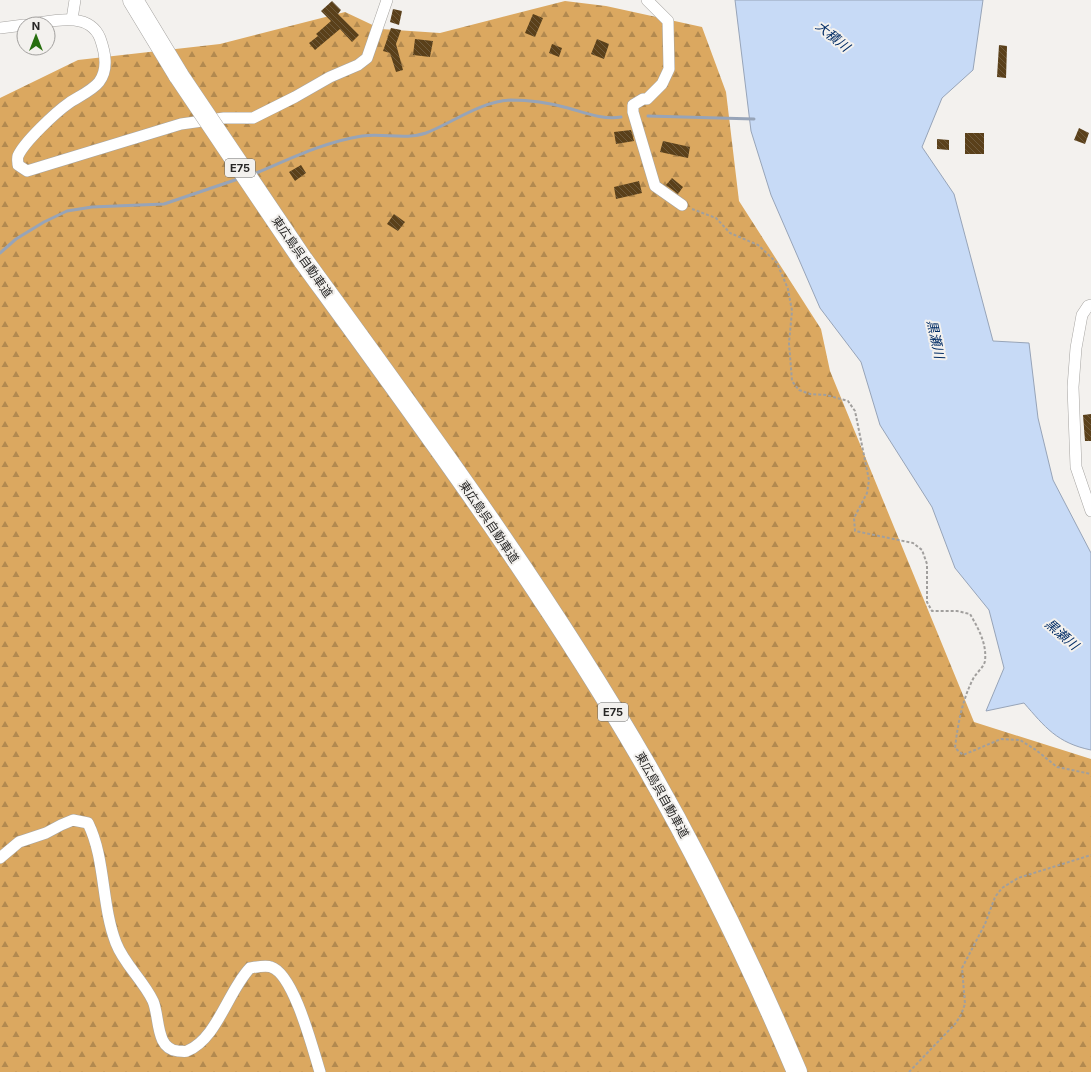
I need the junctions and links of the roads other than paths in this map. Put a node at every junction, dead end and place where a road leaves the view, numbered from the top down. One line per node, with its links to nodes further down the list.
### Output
1 (76, 0): 5 (street)
2 (133, 0): 14 (highway, 東広島呉自動車道 / E75, bridge)
3 (387, 0): 5 (street)
4 (647, 0): 9 (street)
5 (72, 19): 6 (street)
6 (56, 20)
7 (16, 26): 8 (street)
8 (0, 28)
9 (682, 206)
10 (1091, 305): 11 (street)
11 (1091, 511)
12 (0, 858): 13 (street)
13 (320, 1072)
14 (797, 1072)

